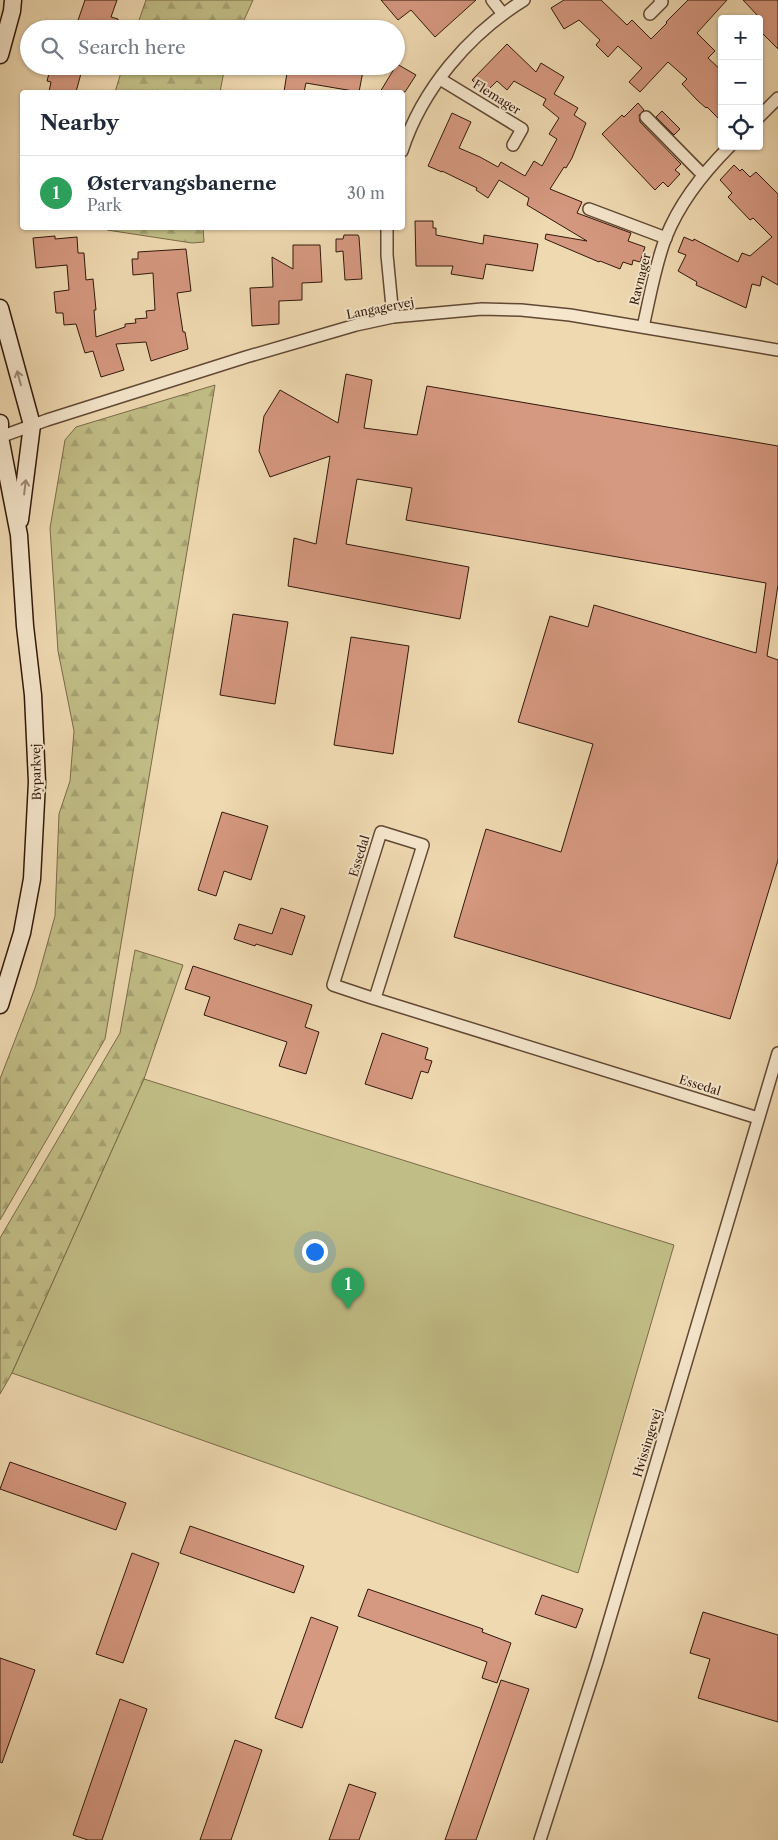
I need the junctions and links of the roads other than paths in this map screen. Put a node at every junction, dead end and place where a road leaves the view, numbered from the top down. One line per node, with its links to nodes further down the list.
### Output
1 (492, 0): 5 (street)
2 (524, 0): 5 (street)
3 (660, 0): 6 (street)
4 (15, 4): 7 (street)
5 (503, 14): 8 (street)
6 (650, 14)
7 (0, 55)
8 (440, 79): 14 (street); 15 (street, Flemager)
9 (778, 98): 11 (street)
10 (763, 104): 11 (street)
11 (768, 108): 12 (street)
12 (763, 113)
13 (646, 118): 17 (street)
14 (405, 137)
15 (513, 145)
16 (726, 150): 17 (street, Ravnager)
17 (703, 175): 20 (street, Ravnager)
18 (589, 209): 20 (street)
19 (387, 230): 22 (street)
20 (666, 238): 23 (street, Ravnager)
21 (0, 308): 26 (street, Byparkvej, one-way to 21)
22 (393, 317): 23 (street, Langagervej); 26 (street, Langagervej)
23 (643, 327): 24 (street, Langagervej)
24 (778, 350)
25 (0, 423): 27 (street, Byparkvej)
26 (32, 425): 27 (street, Langagervej); 28 (street, Byparkvej, one-way to 26)
27 (0, 437): 28 (street, Byparkvej)
28 (19, 535): 30 (street, Byparkvej)
29 (375, 998): 29 (street, Essedal); 32 (street, Essedal)
30 (0, 1005)
31 (778, 1053): 32 (street, Hvissingevej)
32 (758, 1118): 33 (street, Hvissingevej)
33 (540, 1840)

